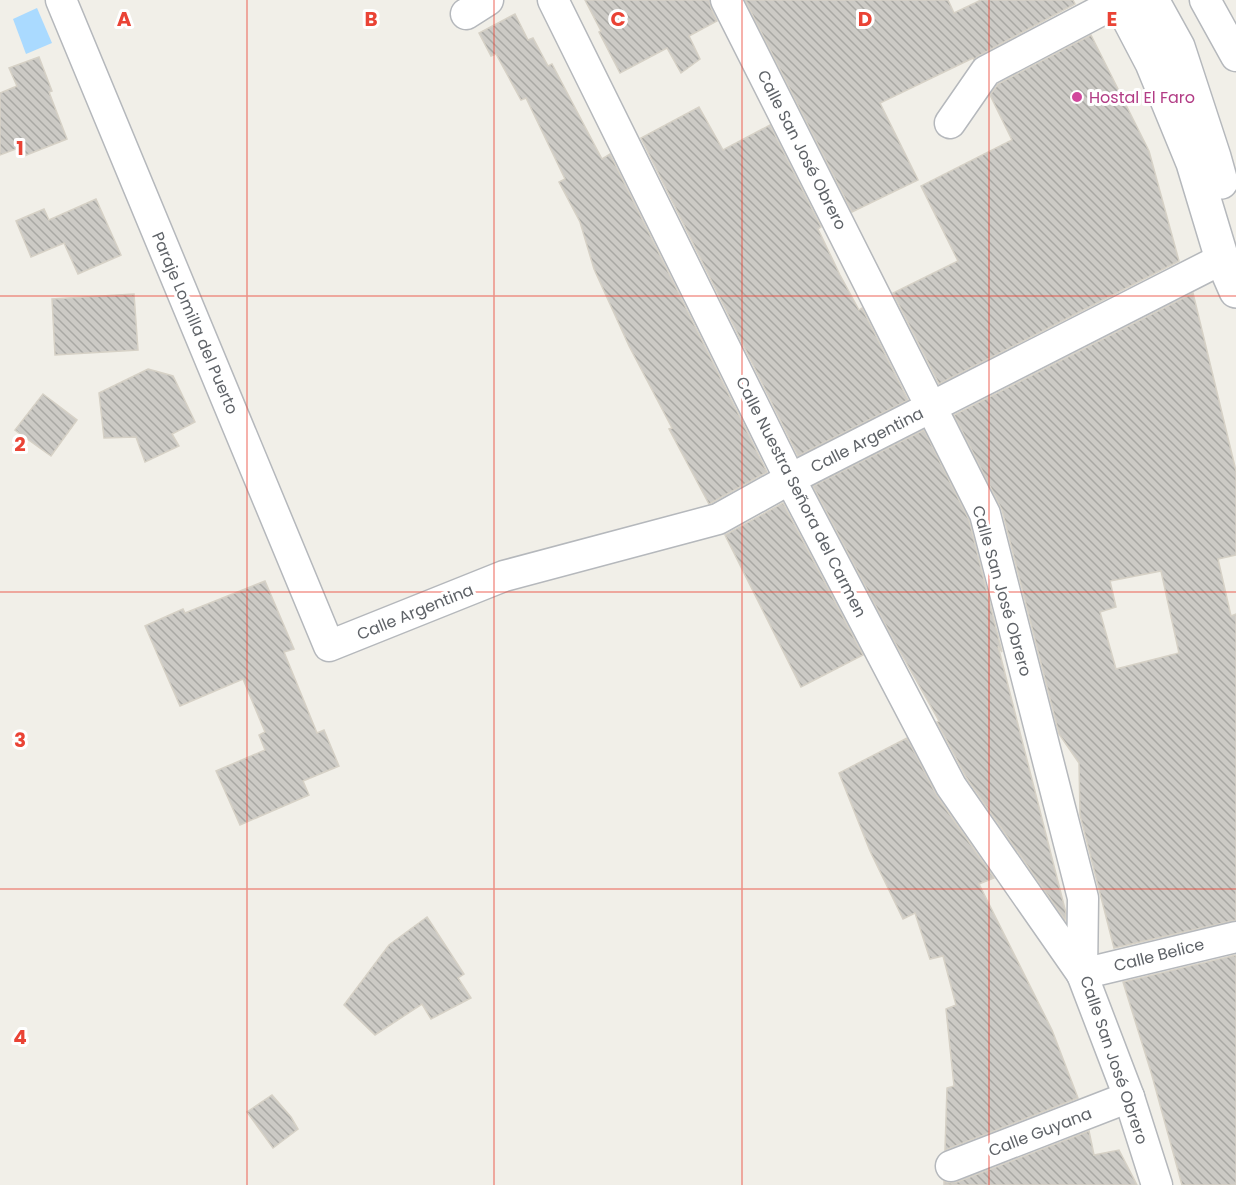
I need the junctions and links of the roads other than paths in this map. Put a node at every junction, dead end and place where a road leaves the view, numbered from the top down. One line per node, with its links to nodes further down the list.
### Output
1 (61, 0): 13 (street, Paraje Lomilla del Puerto)
2 (553, 0): 12 (street, Calle Nuestra Señora del Carmen)
3 (726, 0): 11 (street, Calle San José Obrero)
4 (1152, 0): 9 (street)
5 (1205, 0): 7 (street)
6 (1119, 1): 8 (street); 9 (street)
7 (1236, 56)
8 (950, 123)
9 (1229, 248): 10 (street); 11 (street, Calle Argentina)
10 (1236, 291)
11 (931, 407): 12 (street, Calle Argentina); 15 (street, Calle San José Obrero)
12 (790, 479): 13 (street, Calle Argentina); 15 (street, Calle Nuestra Señora del Carmen)
13 (329, 646)
14 (1236, 937): 15 (street, Calle Belice)
15 (1082, 974): 16 (street, Calle San José Obrero)
16 (1129, 1097): 17 (street, Calle Guyana); 18 (street, Calle San José Obrero)
17 (951, 1166)
18 (1157, 1185)

